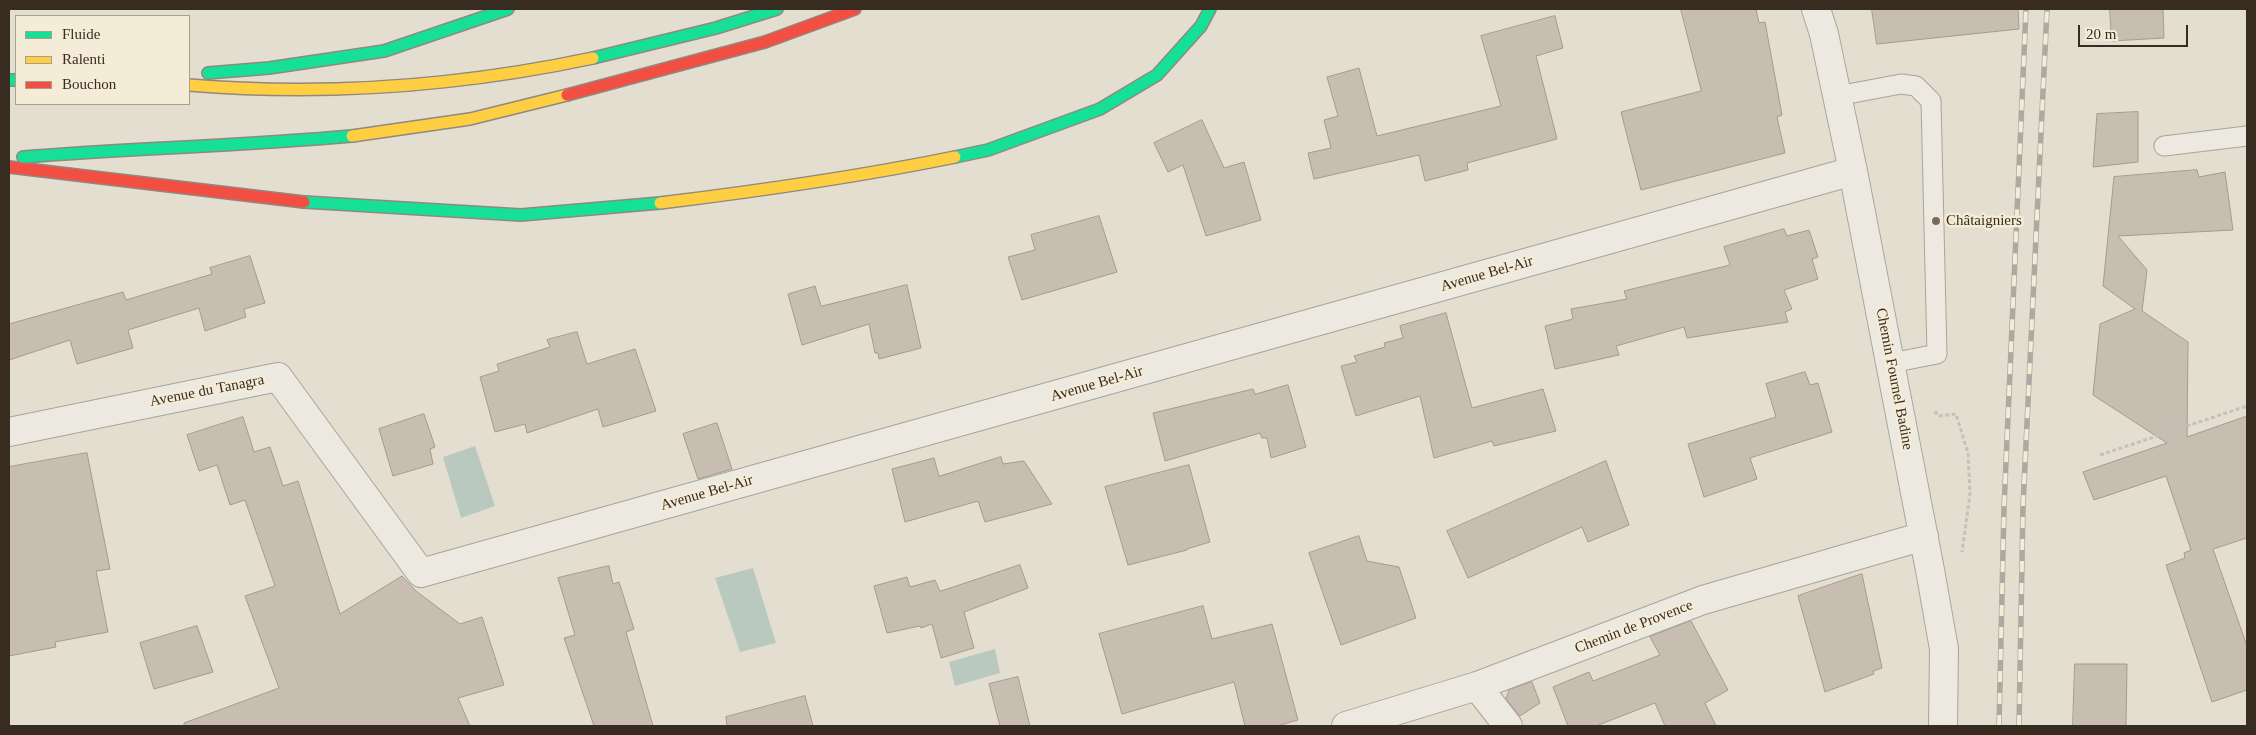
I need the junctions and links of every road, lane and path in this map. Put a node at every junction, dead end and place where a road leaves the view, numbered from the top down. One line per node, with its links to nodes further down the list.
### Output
1 (508, 9): 6 (highway)
2 (777, 9): 7 (highway)
3 (855, 9): 11 (highway)
4 (1210, 9): 12 (highway)
5 (1821, 17): 8 (street, Chemin Fournel Badine)
6 (190, 75)
7 (190, 85)
8 (1837, 96): 13 (street, Chemin Fournel Badine); 14 (lane)
9 (2247, 136): 10 (lane)
10 (2164, 146)
11 (9, 159)
12 (9, 167)
13 (1853, 171): 14 (street, Chemin Fournel Badine); 18 (street, Avenue Bel-Air)
14 (1904, 360): 19 (street, Chemin Fournel Badine); 20 (path)
15 (2247, 406): 17 (path)
16 (9, 432): 18 (street, Avenue du Tanagra)
17 (2100, 455)
18 (372, 506)
19 (1924, 536): 21 (street, Chemin de Provence); 24 (street, Chemin Fournel Badine)
20 (1962, 550)
21 (1477, 686): 22 (street, Chemin de Provence); 23 (street)
22 (1346, 726)
23 (1508, 726)
24 (1943, 726)

